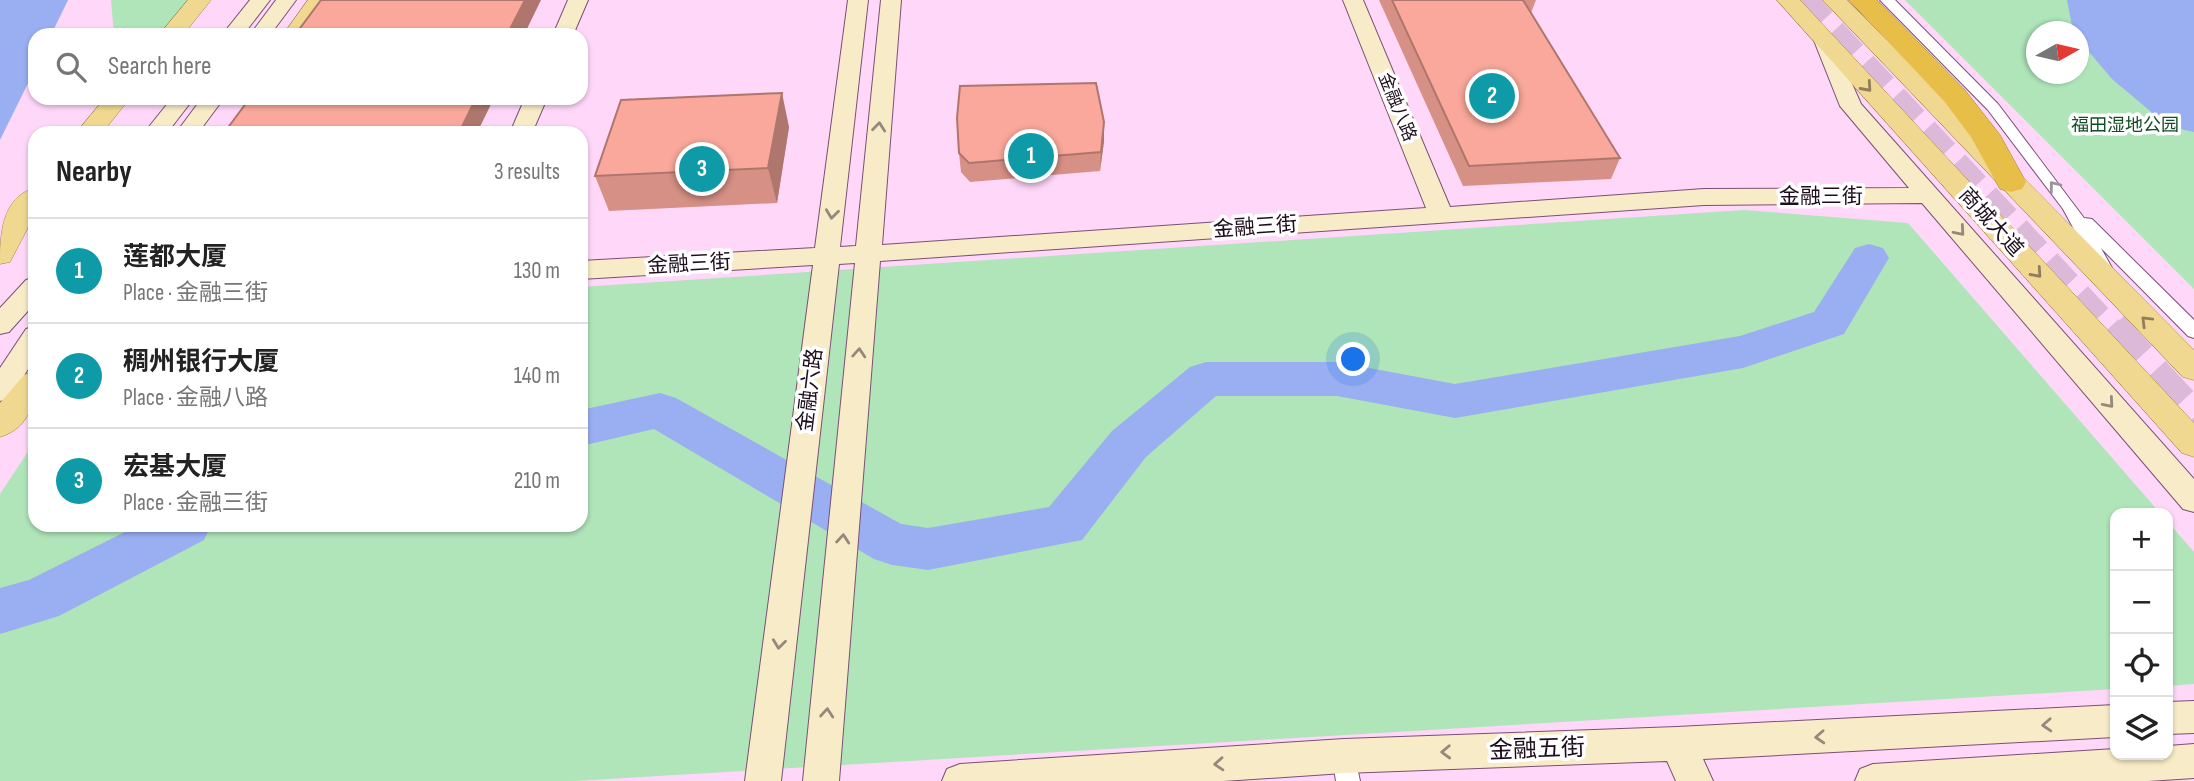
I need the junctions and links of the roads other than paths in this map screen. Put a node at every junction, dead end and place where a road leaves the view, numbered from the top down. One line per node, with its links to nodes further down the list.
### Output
1 (200, 0): 13 (main road)
2 (260, 0): 14 (street)
3 (286, 0): 15 (street)
4 (319, 0): 16 (main road)
5 (578, 0): 17 (street)
6 (858, 0): 34 (street, 金融六路, one-way to 34)
7 (891, 0): 32 (street, one-way to 7)
8 (1353, 0): 31 (street, 金融八路)
9 (1788, 0): 18 (main road, 商城大道)
10 (1834, 0): 27 (main road, 商城大道)
11 (1862, 0): 27 (highway)
12 (1887, 0): 30 (street, one-way to 12)
13 (177, 28)
14 (238, 28)
15 (265, 28)
16 (300, 28)
17 (566, 28)
18 (1823, 38): 28 (street); 45 (main road, 商城大道, one-way to 45)
19 (112, 105): 23 (main road)
20 (177, 105): 24 (street)
21 (208, 105): 25 (street)
22 (533, 105): 26 (street)
23 (95, 126)
24 (161, 126)
25 (192, 126)
26 (524, 126)
27 (2011, 182): 36 (main road, 商城大道)
28 (1928, 195): 31 (street, 金融三街); 46 (street, one-way to 46)
29 (28, 205): 33 (main road)
30 (2070, 207): 36 (street); 39 (street)
31 (1441, 215): 32 (street, 金融三街)
32 (867, 254): 34 (street, 金融三街); 54 (street, one-way to 32)
33 (0, 255)
34 (827, 257): 35 (street, 金融三街); 53 (street, 金融六路, one-way to 53)
35 (588, 270)
36 (2113, 287): 41 (main road, 商城大道, one-way to 36)
37 (28, 294): 38 (street)
38 (0, 325)
39 (2194, 331)
40 (28, 347): 42 (street)
41 (2194, 369)
42 (0, 391)
43 (28, 391): 44 (main road)
44 (0, 425)
45 (2194, 444)
46 (2194, 500)
47 (2194, 717): 48 (street)
48 (2173, 718)
49 (2110, 721): 50 (street, 金融五街, one-way to 50)
50 (1677, 744): 52 (street, 金融五街, one-way to 52); 56 (street)
51 (2194, 761): 57 (street)
52 (1346, 768): 55 (street, 金融五街, one-way to 55)
53 (763, 781)
54 (821, 781)
55 (960, 781)
56 (1695, 781)
57 (1873, 781)

